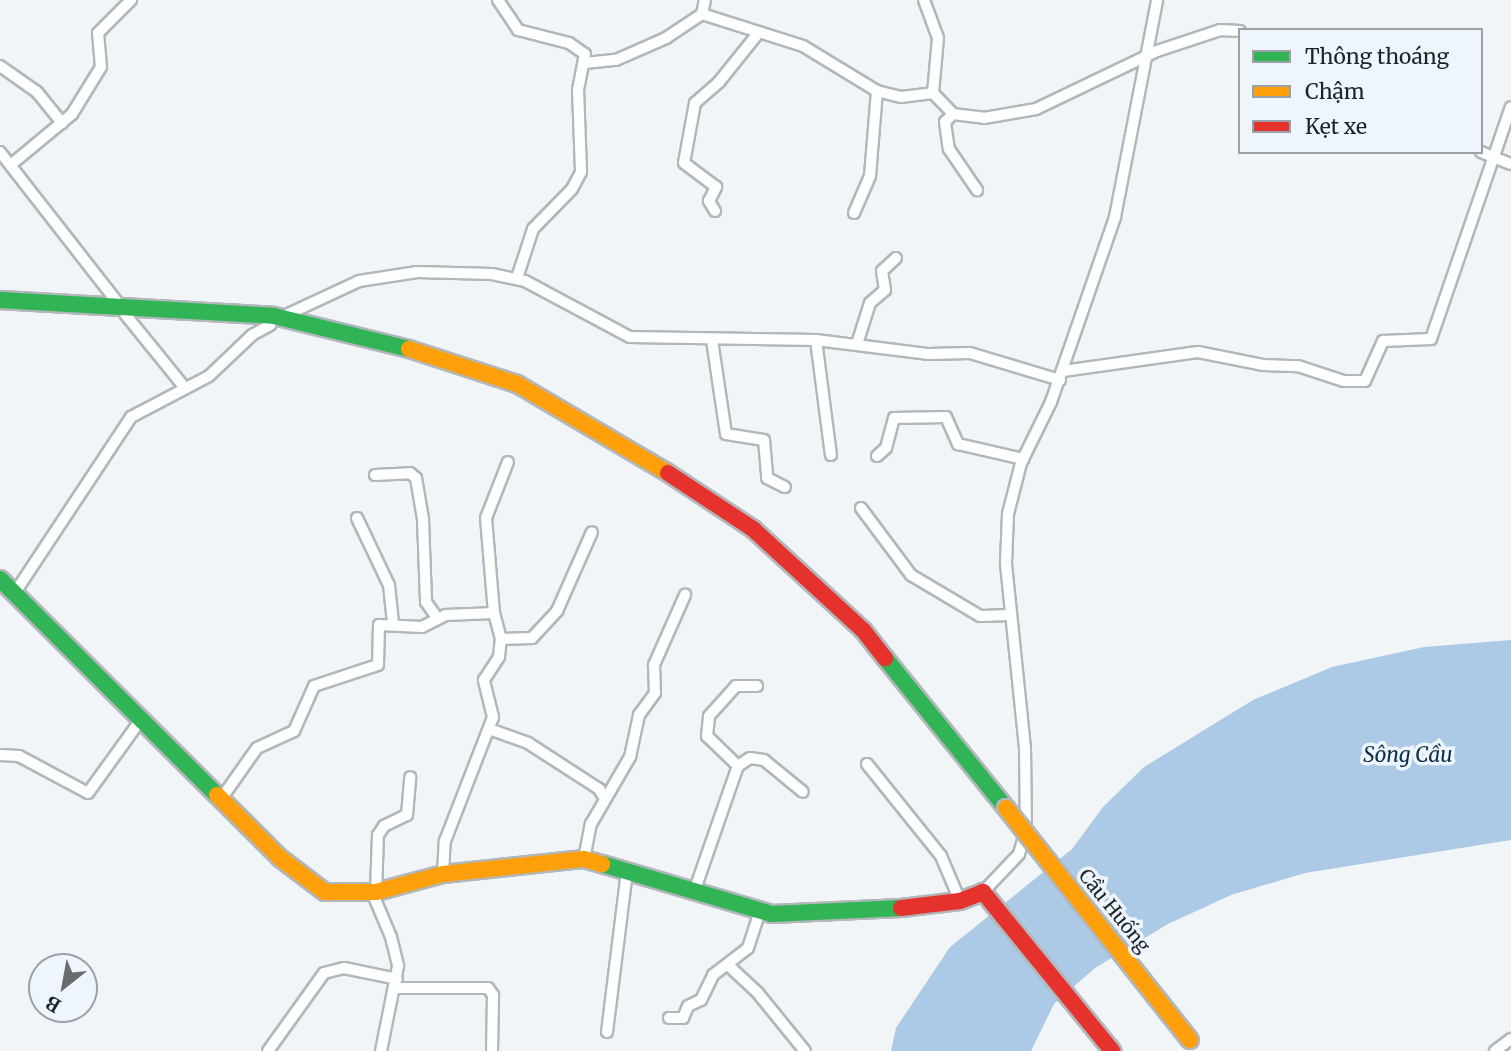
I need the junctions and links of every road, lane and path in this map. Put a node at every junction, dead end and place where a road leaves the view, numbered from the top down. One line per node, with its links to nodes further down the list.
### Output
1 (131, 0): 16 (street)
2 (498, 0): 10 (street)
3 (705, 0): 6 (street)
4 (924, 0): 13 (street)
5 (1157, 0): 9 (street)
6 (702, 14): 8 (street); 10 (street)
7 (1238, 31): 9 (street)
8 (759, 32): 12 (street); 22 (street)
9 (1149, 57): 15 (street); 33 (street)
10 (585, 63): 25 (street)
11 (0, 66): 16 (street)
12 (877, 90): 13 (street); 23 (street)
13 (933, 93): 15 (street)
14 (1511, 107): 18 (street)
15 (953, 114): 21 (street)
16 (62, 122): 19 (street)
17 (0, 152): 19 (street)
18 (1487, 154): 20 (street); 33 (street)
19 (13, 163): 27 (street)
20 (1511, 164)
21 (976, 190)
22 (716, 211)
23 (854, 213)
24 (896, 258): 32 (street)
25 (517, 278): 29 (street); 30 (street)
26 (0, 300): 27 (main road)
27 (121, 309): 28 (main road); 29 (main road, Cầu Huống); 34 (street)
28 (0, 310)
29 (276, 321): 34 (street); 75 (main road, Cầu Huống, bridge)
30 (712, 340): 31 (street); 40 (street)
31 (816, 340): 32 (street); 35 (street)
32 (857, 344): 33 (street)
33 (1061, 376): 37 (street)
34 (185, 388): 45 (street)
35 (831, 456)
36 (877, 456): 37 (street)
37 (1023, 459): 48 (street)
38 (508, 462): 47 (street)
39 (375, 475): 49 (street)
40 (785, 487)
41 (860, 508): 48 (street)
42 (357, 518): 50 (street)
43 (592, 532): 51 (street)
44 (0, 579): 45 (main road)
45 (15, 594): 53 (main road)
46 (685, 595): 60 (street)
47 (494, 613): 49 (street); 51 (street)
48 (1010, 615): 67 (street)
49 (437, 618): 50 (street)
50 (393, 624): 61 (street)
51 (501, 639): 54 (street)
52 (757, 686): 57 (street)
53 (142, 718): 55 (street); 61 (main road)
54 (489, 729): 60 (street); 64 (street)
55 (0, 755)
56 (867, 764): 68 (street)
57 (738, 766): 59 (street); 66 (street)
58 (410, 777): 65 (street)
59 (803, 792)
60 (604, 797): 62 (street)
61 (221, 799): 65 (main road)
62 (584, 859): 63 (main road); 64 (main road)
63 (627, 872): 66 (main road); 73 (street)
64 (443, 874): 65 (main road)
65 (374, 892): 71 (street)
66 (694, 892): 69 (main road)
67 (986, 895): 68 (main road); 80 (main road)
68 (960, 901): 69 (main road)
69 (760, 912): 70 (street)
70 (729, 966): 72 (street); 79 (street)
71 (396, 984): 76 (street); 77 (street); 78 (street)
72 (669, 1018)
73 (607, 1032)
74 (1511, 1039): 81 (street)
75 (1191, 1047)
76 (268, 1051)
77 (382, 1051)
78 (492, 1051)
79 (805, 1051)
80 (1112, 1051)
81 (1495, 1051)

